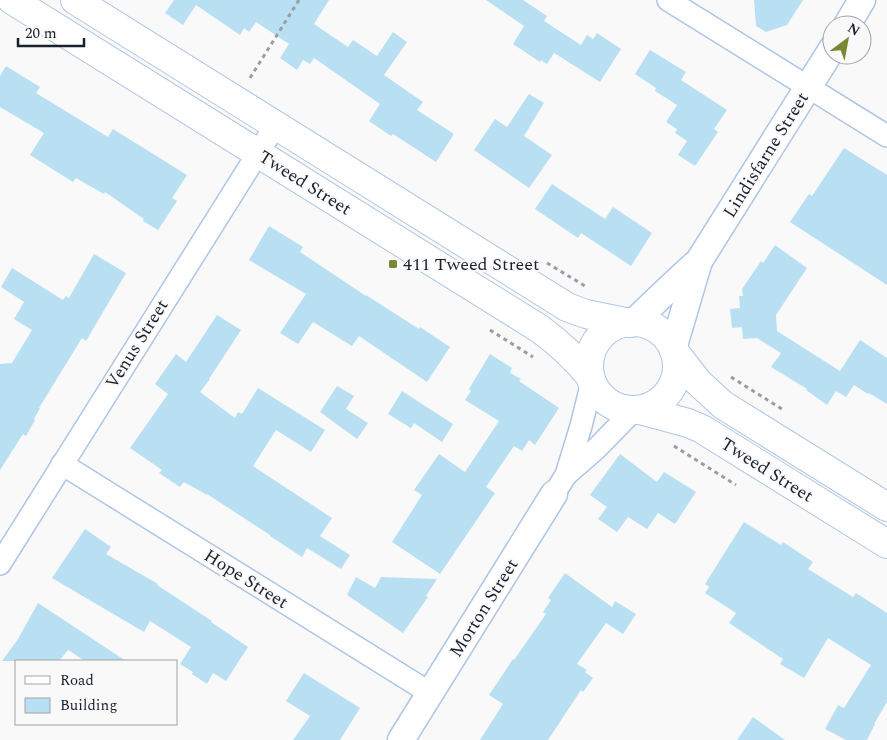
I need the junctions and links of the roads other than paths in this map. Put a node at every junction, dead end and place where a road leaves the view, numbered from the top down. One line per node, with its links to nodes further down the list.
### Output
1 (12, 0): 10 (main road, Tweed Street)
2 (74, 0): 8 (main road, Tweed Street)
3 (668, 0): 7 (street)
4 (862, 0): 5 (street)
5 (853, 15)
6 (822, 65): 7 (street, Lindisfarne Street)
7 (808, 87): 9 (street); 11 (street, Lindisfarne Street)
8 (275, 126): 10 (street, Venus Street); 12 (main road, Tweed Street)
9 (887, 136)
10 (258, 153): 14 (main road, Tweed Street); 16 (street, Venus Street)
11 (699, 261): 12 (street, Lindisfarne Street); 13 (street, Lindisfarne Street)
12 (631, 323): 13 (main road); 14 (main road)
13 (674, 350): 15 (main road); 18 (main road, Tweed Street)
14 (591, 379): 15 (main road); 17 (street, Morton Street)
15 (637, 410): 17 (street, Morton Street); 19 (main road, Tweed Street)
16 (62, 464): 20 (street, Venus Street); 21 (street, Hope Street)
17 (560, 485): 21 (street, Morton Street)
18 (887, 507)
19 (887, 544)
20 (0, 564)
21 (430, 694): 22 (street, Morton Street)
22 (401, 740)

